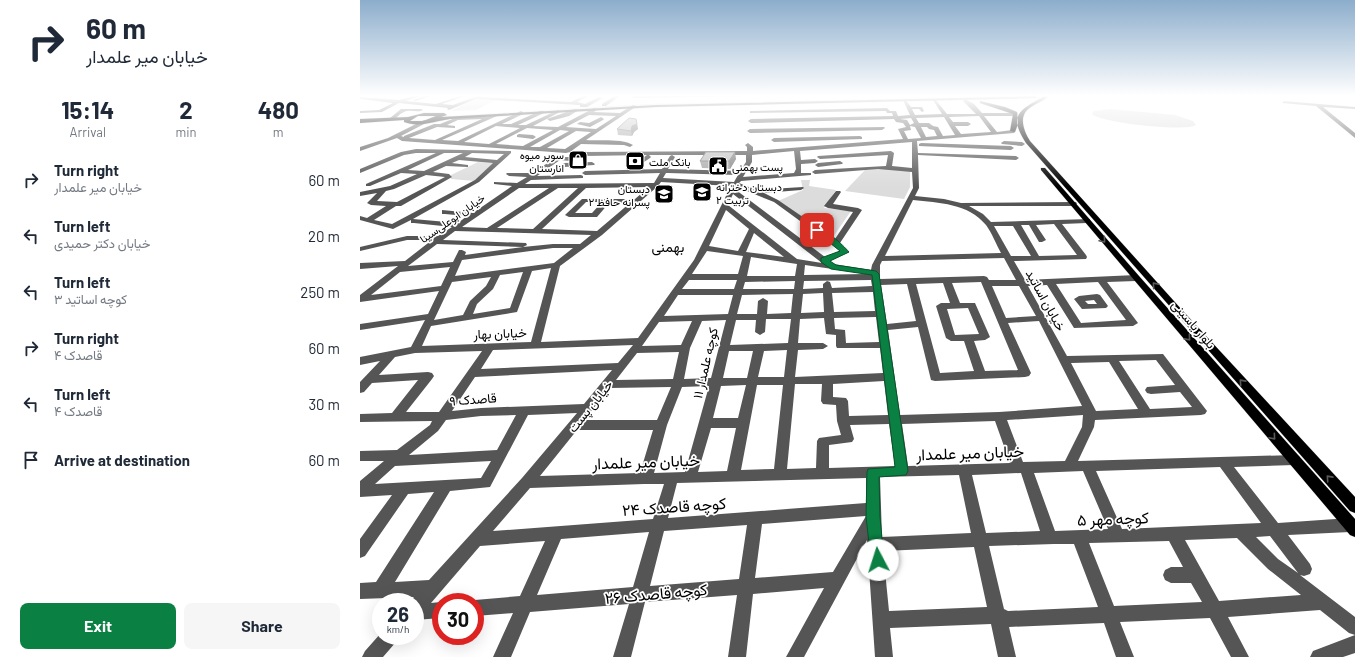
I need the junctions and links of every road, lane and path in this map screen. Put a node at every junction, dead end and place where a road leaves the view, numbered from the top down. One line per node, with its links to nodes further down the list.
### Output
1 (906, 125): 36 (street)
2 (917, 125): 66 (street)
3 (403, 126): 57 (street)
4 (414, 126): 5 (street); 58 (street)
5 (424, 126): 58 (street)
6 (433, 126): 62 (street)
7 (448, 126): 30 (street)
8 (454, 126): 30 (street)
9 (471, 126): 34 (street)
10 (480, 126): 11 (street)
11 (484, 126): 67 (street)
12 (496, 126): 43 (street)
13 (507, 126): 14 (street)
14 (512, 126): 31 (street); 41 (street)
15 (547, 126): 32 (street)
16 (570, 126): 33 (street)
17 (570, 126): 33 (street)
18 (576, 126): 51 (street)
19 (583, 126): 38 (street)
20 (605, 126): 38 (street, خیابان ابوعلی‌سینا)
21 (751, 126): 39 (street, خیابان پست)
22 (882, 126): 42 (street)
23 (894, 126): 36 (street)
24 (930, 126): 60 (street)
25 (952, 126): 53 (street)
26 (988, 126): 45 (street)
27 (1015, 126): 47 (main road)
28 (1019, 126): 47 (main road)
29 (1343, 126): 54 (street)
30 (451, 127): 34 (street)
31 (527, 127): 32 (street); 48 (street)
32 (543, 128): 33 (street); 49 (street)
33 (559, 128): 56 (street)
34 (463, 129): 64 (street)
35 (846, 129): 46 (street); 52 (street); 59 (street)
36 (901, 129): 66 (street)
37 (811, 130): 46 (street); 50 (street); 61 (street)
38 (598, 131): 65 (street, خیابان ابوعلی‌سینا)
39 (750, 131): 40 (street); 95 (street, خیابان پست)
40 (775, 131): 50 (street); 63 (street)
41 (502, 132): 44 (street); 48 (street)
42 (885, 132): 52 (street); 52 (street); 66 (street)
43 (480, 133): 44 (street); 68 (street)
44 (488, 133): 71 (street)
45 (994, 133): 47 (street); 53 (street)
46 (830, 134): 59 (street); 61 (street); 73 (street)
47 (1017, 134): 69 (street); 69 (street); 147 (main road, بلوار یاسینی); 292 (main road, بلوار یاسینی, one-way to 47)
48 (511, 135): 55 (street); 72 (street)
49 (534, 135): 55 (street); 56 (street)
50 (793, 135): 61 (street); 63 (street); 84 (street)
51 (567, 136): 56 (street); 65 (street); 80 (street)
52 (866, 136): 59 (street); 74 (street)
53 (959, 136): 60 (street)
54 (1355, 136)
55 (519, 137): 78 (street)
56 (544, 137): 79 (street)
57 (389, 138): 58 (street); 70 (street); 75 (street)
58 (399, 138): 62 (street); 70 (street); 79 (street)
59 (847, 138): 74 (street)
60 (941, 138): 66 (street)
61 (812, 139): 76 (street)
62 (422, 140): 64 (street)
63 (774, 140): 83 (street)
64 (436, 141): 67 (street)
65 (582, 141): 81 (street, خیابان ابوعلی‌سینا); 87 (street)
66 (917, 141): 69 (street); 69 (street); 74 (street); 113 (street)
67 (450, 142): 68 (street)
68 (459, 142): 71 (street)
69 (974, 142): 77 (street); 90 (street)
70 (381, 143): 75 (street)
71 (475, 143): 72 (street)
72 (492, 145): 78 (street)
73 (831, 146): 74 (street); 76 (street)
74 (850, 146): 84 (street); 97 (street)
75 (360, 148)
76 (812, 148): 84 (street)
77 (1011, 148)
78 (508, 149): 79 (street); 85 (street); 101 (street)
79 (527, 149): 80 (street); 88 (street)
80 (542, 149): 81 (street)
81 (569, 149): 88 (street, خیابان ابوعلی‌سینا); 89 (street)
82 (444, 151): 85 (street); 91 (street); 99 (street)
83 (773, 151): 84 (street); 95 (street)
84 (795, 151): 95 (street); 102 (street)
85 (472, 152): 96 (street)
86 (920, 154): 90 (street)
87 (618, 155): 89 (street); 95 (street)
88 (558, 156): 89 (street); 105 (street, خیابان ابوعلی‌سینا)
89 (579, 156): 92 (street)
90 (975, 156): 98 (street)
91 (394, 157): 99 (street); 104 (street)
92 (598, 157): 93 (street); 103 (street)
93 (648, 157): 94 (street); 109 (street)
94 (672, 157): 95 (street); 115 (street)
95 (746, 157): 116 (street, خیابان پست)
96 (459, 158): 100 (street); 101 (street)
97 (848, 158): 102 (street); 110 (street); 111 (street)
98 (1016, 158)
99 (426, 159): 100 (street); 106 (street)
100 (452, 161): 107 (street)
101 (499, 162): 153 (street)
102 (798, 162): 121 (street)
103 (592, 164): 105 (street); 120 (street)
104 (375, 165): 106 (street); 112 (street)
105 (548, 165): 122 (street, خیابان ابوعلی‌سینا)
106 (411, 166): 107 (street); 114 (street)
107 (441, 166): 108 (street); 118 (street)
108 (466, 166)
109 (633, 167)
110 (868, 168): 111 (street); 121 (street)
111 (889, 168): 113 (street)
112 (360, 169): 117 (street)
113 (915, 170): 142 (street)
114 (399, 171): 117 (street); 118 (street)
115 (664, 171): 116 (street); 120 (street); 127 (street)
116 (742, 173): 130 (street, خیابان پست)
117 (392, 174): 123 (street)
118 (424, 174): 126 (street); 129 (street)
119 (509, 174): 122 (street)
120 (583, 175): 122 (street); 133 (street)
121 (797, 175): 130 (street)
122 (531, 176): 131 (street, خیابان ابوعلی‌سینا)
123 (383, 178): 125 (street); 126 (street)
124 (360, 180): 125 (street)
125 (374, 182): 137 (street)
126 (405, 182): 129 (street); 137 (street)
127 (658, 182): 130 (street); 134 (street); 144 (street)
128 (496, 183): 131 (street)
129 (435, 184): 141 (street)
130 (735, 184): 138 (street); 149 (street, خیابان پست); 179 (street)
131 (518, 185): 132 (street); 152 (street, خیابان ابوعلی‌سینا)
132 (556, 186): 133 (street); 162 (street)
133 (574, 186): 134 (street)
134 (584, 186): 148 (street)
135 (801, 188): 138 (street)
136 (383, 191): 137 (street); 140 (street); 145 (street)
137 (398, 191): 141 (street)
138 (754, 192): 169 (street)
139 (838, 192): 169 (street)
140 (360, 194)
141 (417, 194): 145 (street)
142 (912, 198): 146 (street, خیابان اساتید); 177 (street)
143 (607, 201): 144 (street); 150 (street); 150 (street)
144 (637, 202): 165 (street)
145 (394, 204): 153 (street)
146 (962, 204): 147 (street); 158 (street, خیابان اساتید)
147 (1073, 204): 155 (main road, بلوار یاسینی)
148 (562, 206): 150 (street); 164 (street)
149 (724, 206): 161 (street); 173 (street, خیابان پست)
150 (577, 207)
151 (445, 212): 152 (street)
152 (474, 214): 160 (street, خیابان ابوعلی‌سینا)
153 (364, 219)
154 (414, 221): 160 (street)
155 (1087, 221): 156 (street); 193 (main road, بلوار یاسینی, one-way to 193)
156 (1056, 222): 157 (street); 178 (street)
157 (1031, 223): 159 (street); 167 (street)
158 (989, 224): 159 (street); 176 (street, خیابان اساتید)
159 (1016, 224): 178 (street)
160 (456, 227): 162 (street); 166 (street, خیابان ابوعلی‌سینا)
161 (752, 228): 175 (street, کوچه علمدار ۱۱); 182 (street)
162 (489, 230): 163 (street)
163 (524, 231): 164 (street); 170 (street)
164 (535, 231): 165 (street)
165 (599, 233): 172 (street)
166 (438, 240): 168 (street); 174 (street); 181 (street, خیابان ابوعلی‌سینا)
167 (1042, 240)
168 (467, 243): 170 (street); 180 (street)
169 (836, 243): 179 (street)
170 (510, 244): 171 (street)
171 (553, 246): 172 (street); 180 (street)
172 (582, 246): 184 (street)
173 (704, 248): 175 (street); 190 (street, خیابان پست)
174 (360, 249)
175 (744, 254): 182 (street); 191 (street, کوچه علمدار ۱۱)
176 (1007, 257): 177 (street); 178 (street); 201 (street, خیابان اساتید)
177 (880, 258): 196 (street)
178 (1036, 258)
179 (824, 260): 185 (street)
180 (458, 261): 188 (street); 204 (street)
181 (408, 263): 183 (street); 188 (street, خیابان ابوعلی‌سینا)
182 (798, 263): 185 (street); 195 (street)
183 (360, 266)
184 (556, 266): 187 (street); 229 (street)
185 (834, 267): 196 (street)
186 (770, 268): 194 (street)
187 (528, 269): 189 (street); 216 (street)
188 (399, 270): 211 (street, خیابان ابوعلی‌سینا)
189 (497, 274): 204 (street); 216 (street)
190 (688, 277): 191 (street); 207 (street, خیابان پست)
191 (741, 277): 194 (street); 208 (street, کوچه علمدار ۱۱)
192 (827, 278): 195 (street); 196 (street); 205 (street)
193 (1136, 278): 198 (street); 274 (main road, بلوار یاسینی, one-way to 274)
194 (768, 279): 195 (street); 209 (street)
195 (799, 279): 206 (street)
196 (876, 280): 199 (street); 205 (street); 213 (street)
197 (947, 280): 199 (street); 203 (street); 212 (street)
198 (1101, 280): 200 (street); 202 (street)
199 (911, 281): 224 (street)
200 (1077, 281): 202 (street); 210 (street)
201 (1021, 282): 202 (street); 203 (street); 220 (street, خیابان اساتید)
202 (1050, 282)
203 (986, 283): 223 (street)
204 (446, 284): 211 (street); 222 (street)
205 (828, 290): 206 (street); 215 (street)
206 (798, 291): 209 (street); 214 (street)
207 (676, 292): 208 (street); 221 (street, خیابان پست)
208 (737, 292): 209 (street); 219 (street, کوچه علمدار ۱۱)
209 (765, 296): 217 (street)
210 (1088, 298)
211 (360, 299)
212 (956, 306): 228 (street); 228 (street)
213 (880, 314): 215 (street); 226 (street)
214 (795, 316): 215 (street); 217 (street); 233 (street)
215 (828, 316): 231 (street)
216 (467, 317): 222 (street)
217 (762, 317): 219 (street); 227 (street)
218 (698, 318): 219 (street); 221 (street); 235 (street)
219 (730, 318): 236 (street, کوچه علمدار ۱۱)
220 (1042, 318): 223 (street); 241 (street, خیابان اساتید)
221 (657, 319): 230 (street, خیابان پست)
222 (429, 320): 225 (street); 238 (street)
223 (1002, 321): 245 (street)
224 (922, 324): 226 (street); 245 (street)
225 (360, 327)
226 (882, 327): 231 (street)
227 (760, 332)
228 (968, 338): 245 (street)
229 (535, 345): 230 (street, خیابان بهار); 234 (street, خیابان بهار)
230 (638, 345): 235 (street, خیابان بهار); 243 (street, خیابان پست)
231 (884, 345): 246 (street)
232 (823, 346): 233 (street)
233 (791, 347): 237 (street); 248 (street)
234 (490, 348): 238 (street, خیابان بهار); 244 (street)
235 (685, 348): 251 (street)
236 (724, 348): 237 (street); 252 (street, کوچه علمدار ۱۱)
237 (759, 348): 250 (street)
238 (415, 350): 239 (street, خیابان بهار)
239 (392, 354): 242 (street, خیابان بهار); 247 (street)
240 (1112, 358): 241 (street); 255 (street); 260 (street)
241 (1064, 360): 259 (street, خیابان اساتید)
242 (360, 361)
243 (621, 366): 244 (street); 253 (street, خیابان پست)
244 (472, 373): 262 (street)
245 (981, 375)
246 (888, 377): 249 (street); 265 (street)
247 (369, 379): 254 (street); 261 (street)
248 (789, 380): 249 (street); 250 (street); 283 (street)
249 (828, 380): 266 (street)
250 (752, 382): 252 (street); 268 (street)
251 (678, 383): 252 (street); 253 (street); 270 (street)
252 (716, 383): 267 (street, کوچه علمدار ۱۱)
253 (608, 384): 257 (street, خیابان پست)
254 (360, 388)
255 (1184, 388): 256 (street); 260 (street)
256 (1151, 390)
257 (588, 408): 258 (street, قاصدک ۹); 269 (street, خیابان پست)
258 (525, 410): 262 (street, قاصدک ۹); 271 (street)
259 (1090, 413): 260 (street); 263 (street); 277 (street)
260 (1147, 414)
261 (396, 416): 262 (street, قاصدک ۹); 264 (street, قاصدک ۹)
262 (443, 416): 273 (street)
263 (999, 416): 265 (street); 278 (street)
264 (360, 418)
265 (895, 420): 266 (street); 280 (street)
266 (843, 421): 282 (street)
267 (706, 423): 268 (street); 285 (street, کوچه علمدار ۱۱)
268 (743, 423): 284 (street)
269 (574, 425): 270 (street); 288 (street, خیابان پست)
270 (661, 425): 286 (street)
271 (500, 455): 273 (street); 289 (street)
272 (360, 456): 273 (street)
273 (396, 458): 291 (street)
274 (1294, 460): 275 (street, خیابان میر علمدار); 296 (main road, بلوار یاسینی)
275 (1223, 462): 276 (street, خیابان میر علمدار); 297 (street)
276 (1087, 465): 277 (street, خیابان میر علمدار); 301 (street)
277 (1069, 466): 278 (street, خیابان میر علمدار)
278 (1021, 467): 279 (street, خیابان میر علمدار); 304 (street)
279 (964, 469): 280 (street, خیابان میر علمدار); 305 (street)
280 (902, 471): 281 (street, خیابان میر علمدار)
281 (873, 472): 282 (street, خیابان میر علمدار); 293 (street)
282 (822, 473): 283 (street, خیابان میر علمدار)
283 (780, 474): 284 (street, خیابان میر علمدار)
284 (733, 475): 285 (street, خیابان میر علمدار)
285 (690, 477): 287 (street, خیابان میر علمدار)
286 (645, 478): 287 (street, خیابان میر علمدار); 288 (street, خیابان میر علمدار)
287 (672, 478): 295 (street)
288 (527, 482): 303 (street, خیابان پست)
289 (446, 485): 290 (street); 314 (street)
290 (405, 487): 291 (street); 307 (street)
291 (360, 490)
292 (1355, 507)
293 (873, 513): 294 (street, کوچه قاصدک ۲۴); 306 (street); 311 (street)
294 (755, 518): 295 (street, کوچه قاصدک ۲۴); 312 (street)
295 (658, 525): 299 (street, کوچه قاصدک ۲۴); 316 (street)
296 (1353, 528): 297 (street, کوچه مهر ۵)
297 (1274, 530): 298 (street, کوچه مهر ۵); 308 (street)
298 (1240, 532): 300 (street, کوچه مهر ۵); 318 (street)
299 (556, 533): 303 (street, کوچه قاصدک ۲۴); 319 (street)
300 (1174, 535): 301 (street, کوچه مهر ۵); 309 (street)
301 (1118, 536): 302 (street, کوچه مهر ۵)
302 (1078, 537): 304 (street, کوچه مهر ۵); 322 (street)
303 (477, 538): 313 (street, خیابان پست)
304 (1050, 538): 305 (street, کوچه مهر ۵)
305 (981, 539): 306 (street, کوچه مهر ۵); 323 (street)
306 (876, 544): 324 (street)
307 (360, 551)
308 (1304, 569)
309 (1195, 575): 310 (street); 321 (street)
310 (1171, 576)
311 (837, 579): 312 (street, کوچه قاصدک ۲۶); 332 (street)
312 (746, 585): 316 (street, کوچه قاصدک ۲۶); 331 (street)
313 (432, 588): 314 (street); 317 (street, خیابان پست)
314 (381, 589): 315 (street)
315 (360, 590)
316 (639, 595): 319 (street, کوچه قاصدک ۲۶); 330 (street)
317 (424, 597)
318 (1322, 602): 321 (street); 325 (street)
319 (525, 604): 320 (street, کوچه قاصدک ۲۶); 329 (street)
320 (484, 607)
321 (1214, 610): 322 (street); 336 (street)
322 (1108, 613): 323 (street); 335 (street)
323 (996, 615): 324 (street); 334 (street)
324 (882, 620): 333 (street)
325 (1355, 627)
326 (1355, 644): 337 (street)
327 (382, 645): 328 (street)
328 (371, 657)
329 (502, 657)
330 (622, 657)
331 (737, 657)
332 (795, 657)
333 (884, 657)
334 (1007, 657)
335 (1125, 657)
336 (1240, 657)
337 (1319, 657)

